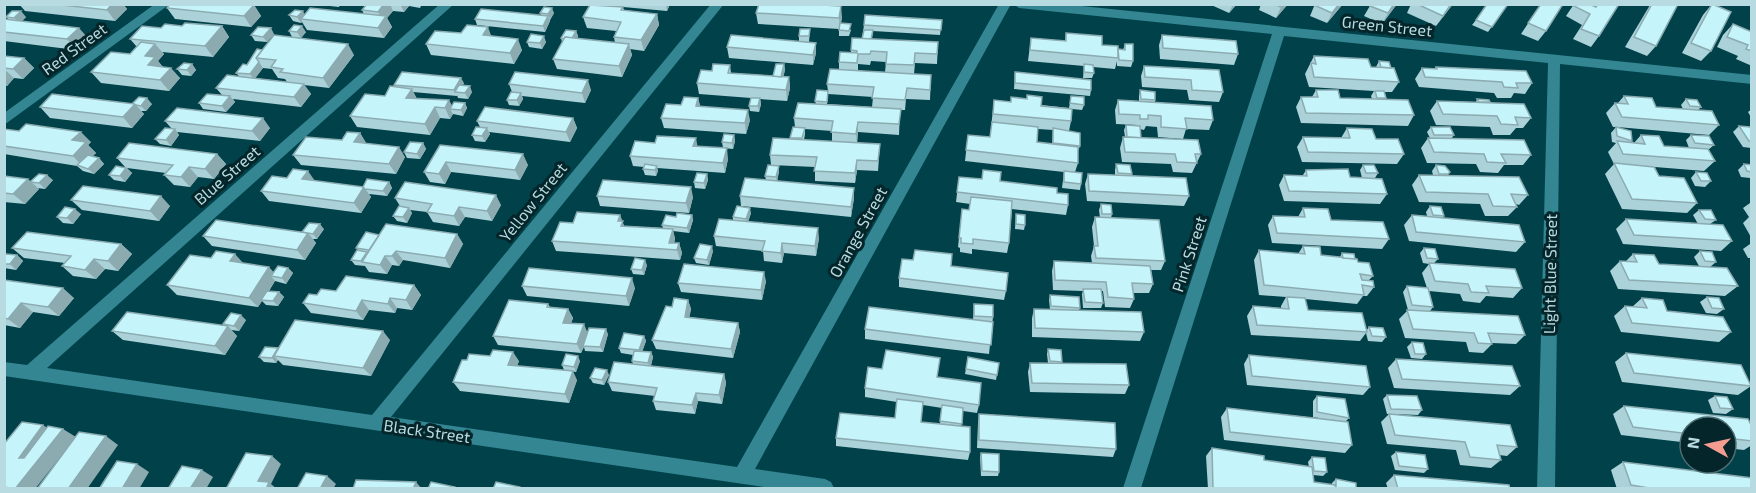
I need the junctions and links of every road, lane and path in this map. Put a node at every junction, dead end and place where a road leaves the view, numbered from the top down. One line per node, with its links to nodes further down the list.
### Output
1 (164, 4): 9 (street, Red Street)
2 (448, 4): 11 (street, Blue Street)
3 (718, 4): 12 (street, Yellow Street)
4 (1005, 4): 13 (street, Orange Street)
5 (1019, 4): 6 (street, Green Street)
6 (1279, 31): 7 (street, Green Street); 15 (street, Pink Street)
7 (1554, 60): 8 (street, Green Street); 16 (street, Light Blue Street)
8 (1752, 80)
9 (4, 120)
10 (4, 369): 11 (street, Black Street)
11 (30, 373): 12 (street, Black Street)
12 (376, 423): 13 (street, Black Street)
13 (742, 476): 14 (street, Black Street)
14 (825, 489)
15 (1132, 489)
16 (1546, 489)

